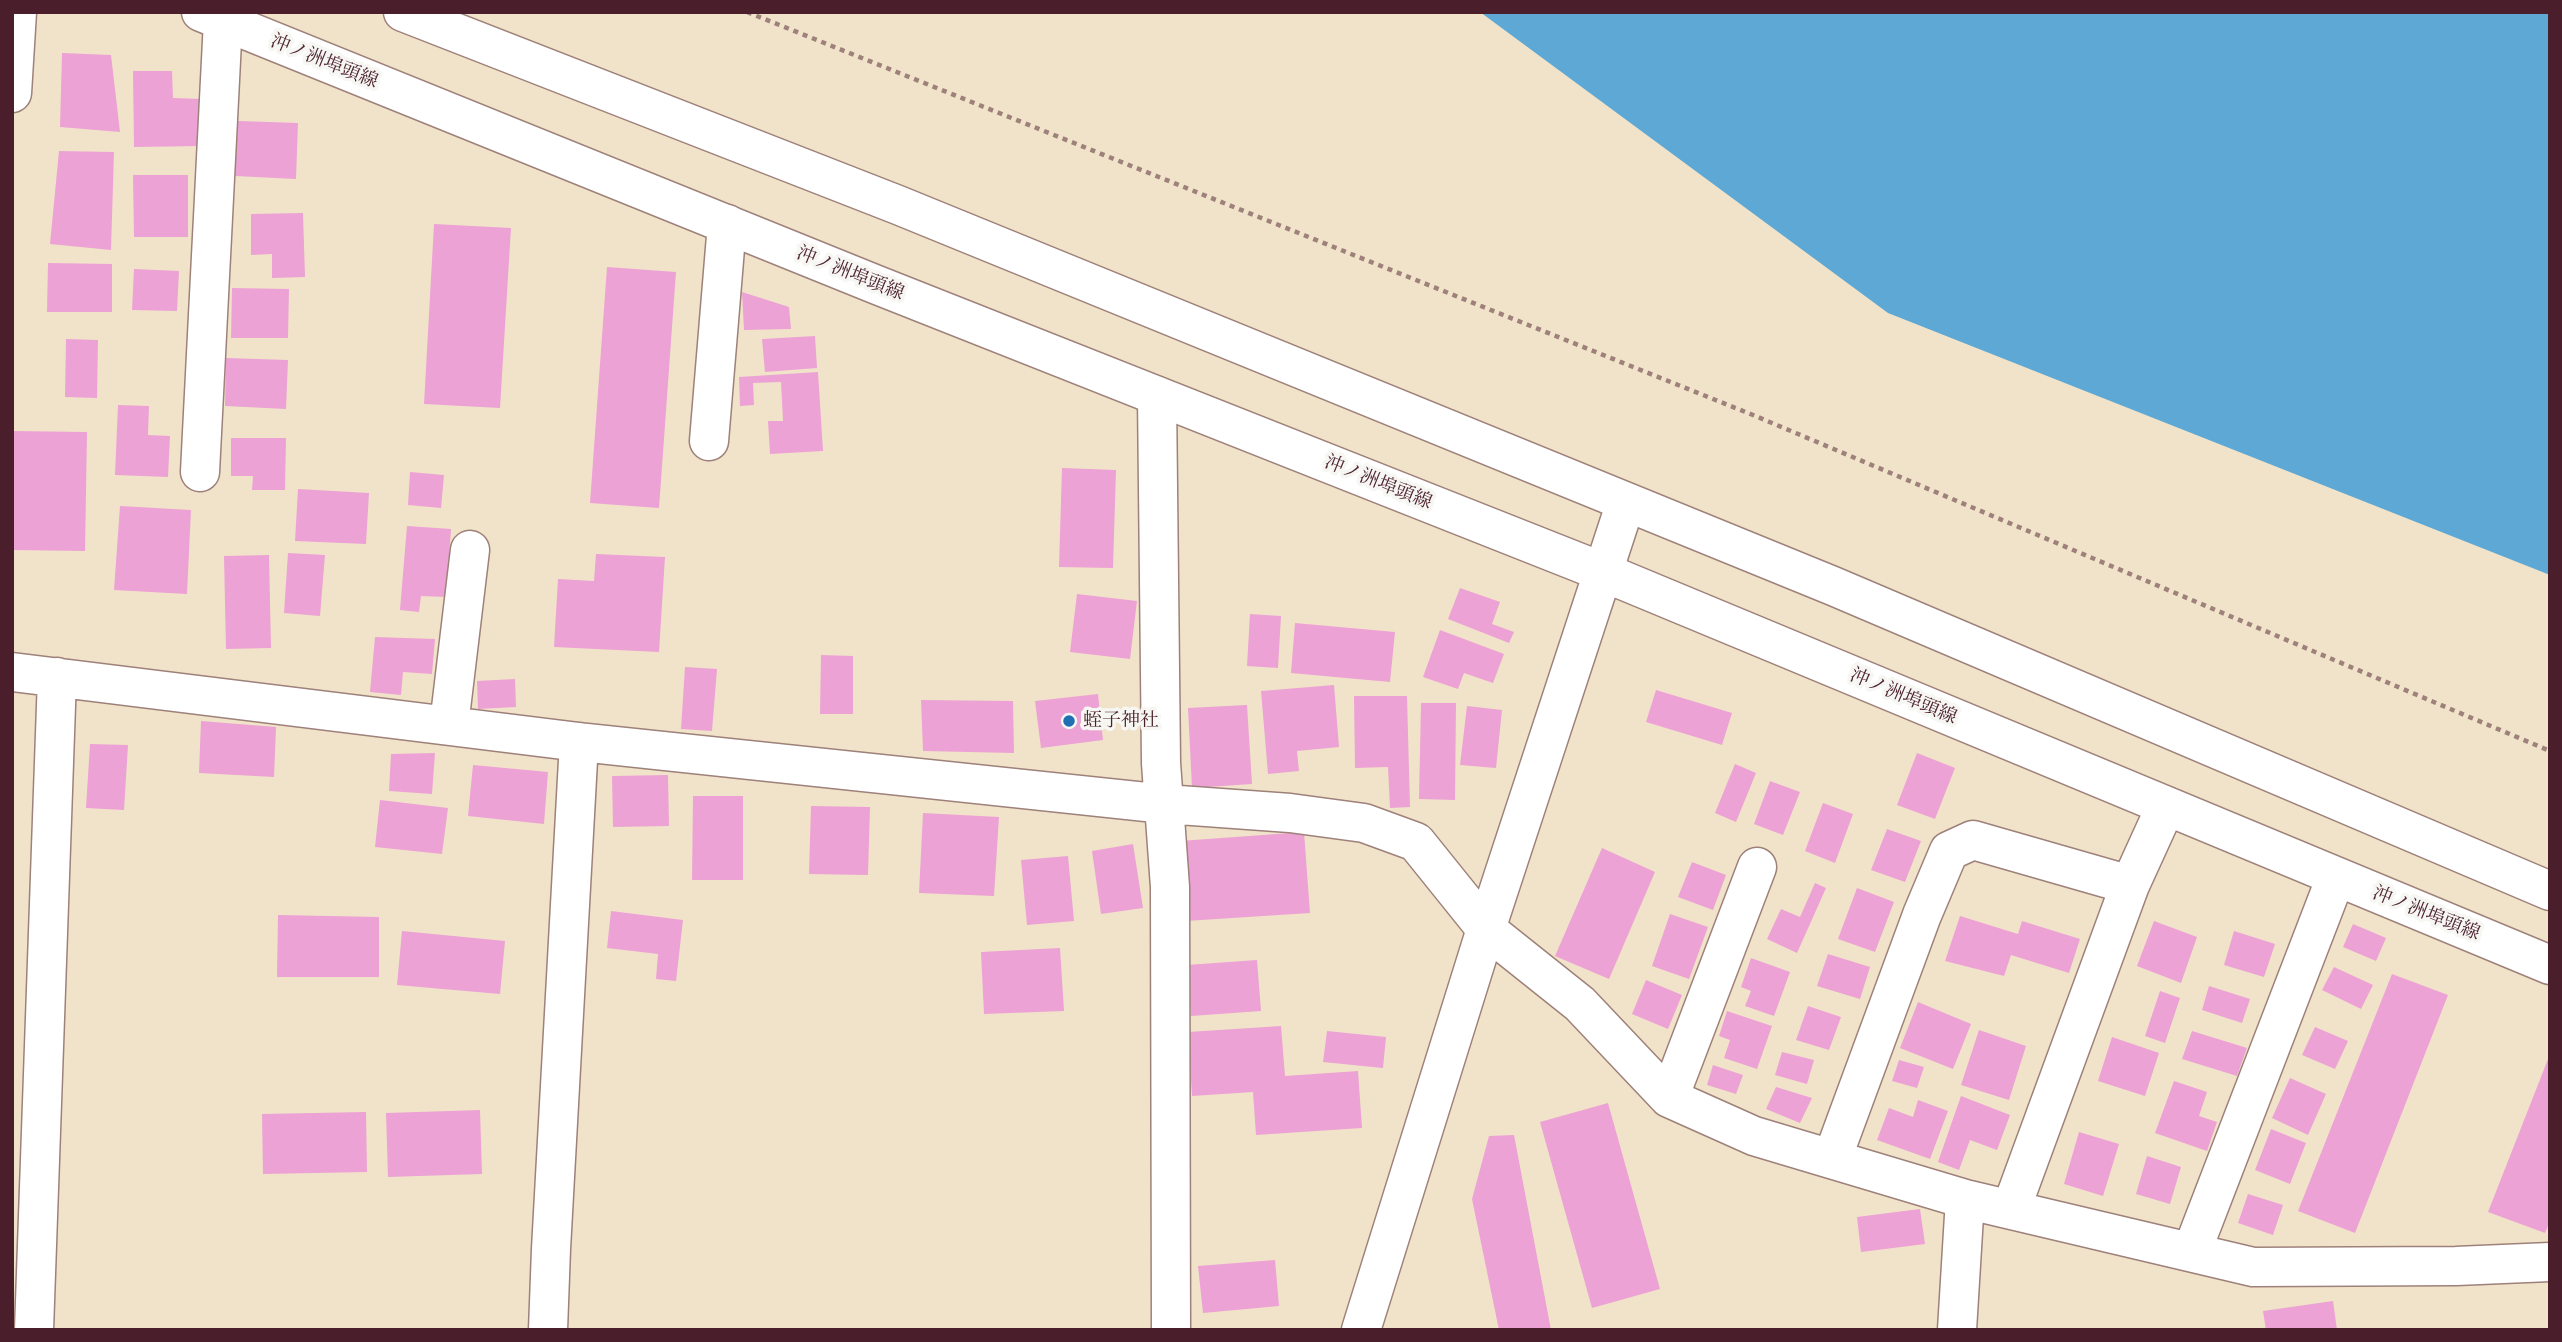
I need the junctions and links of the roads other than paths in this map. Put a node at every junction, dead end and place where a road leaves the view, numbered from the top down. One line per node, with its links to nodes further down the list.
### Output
1 (17, 12): 4 (street)
2 (402, 12): 9 (street)
3 (212, 17): 5 (street, 沖ノ洲埠頭線); 8 (street)
4 (12, 93)
5 (727, 224): 6 (street, 沖ノ洲埠頭線); 7 (street)
6 (1157, 396): 11 (street, 沖ノ洲埠頭線); 16 (street)
7 (709, 441)
8 (200, 472)
9 (1626, 502): 11 (street); 21 (street)
10 (470, 550): 14 (street)
11 (1603, 572): 17 (street, 沖ノ洲埠頭線); 22 (street)
12 (12, 672): 13 (street)
13 (57, 677): 14 (street); 30 (street)
14 (449, 725): 15 (street)
15 (579, 742): 16 (street); 31 (street)
16 (1165, 804): 22 (street); 32 (street)
17 (2166, 806): 19 (street, 沖ノ洲埠頭線); 20 (street)
18 (1758, 867): 24 (street)
19 (2336, 877): 23 (street, 沖ノ洲埠頭線); 28 (street)
20 (2130, 885): 25 (street); 27 (street)
21 (2550, 891)
22 (1486, 929): 24 (street); 33 (street)
23 (2550, 965)
24 (1669, 1098): 25 (street)
25 (1832, 1159): 26 (street)
26 (1965, 1199): 27 (street); 34 (street)
27 (2011, 1209): 28 (street)
28 (2192, 1251): 29 (street)
29 (2550, 1262)
30 (34, 1330)
31 (548, 1330)
32 (1171, 1330)
33 (1361, 1330)
34 (1957, 1330)

